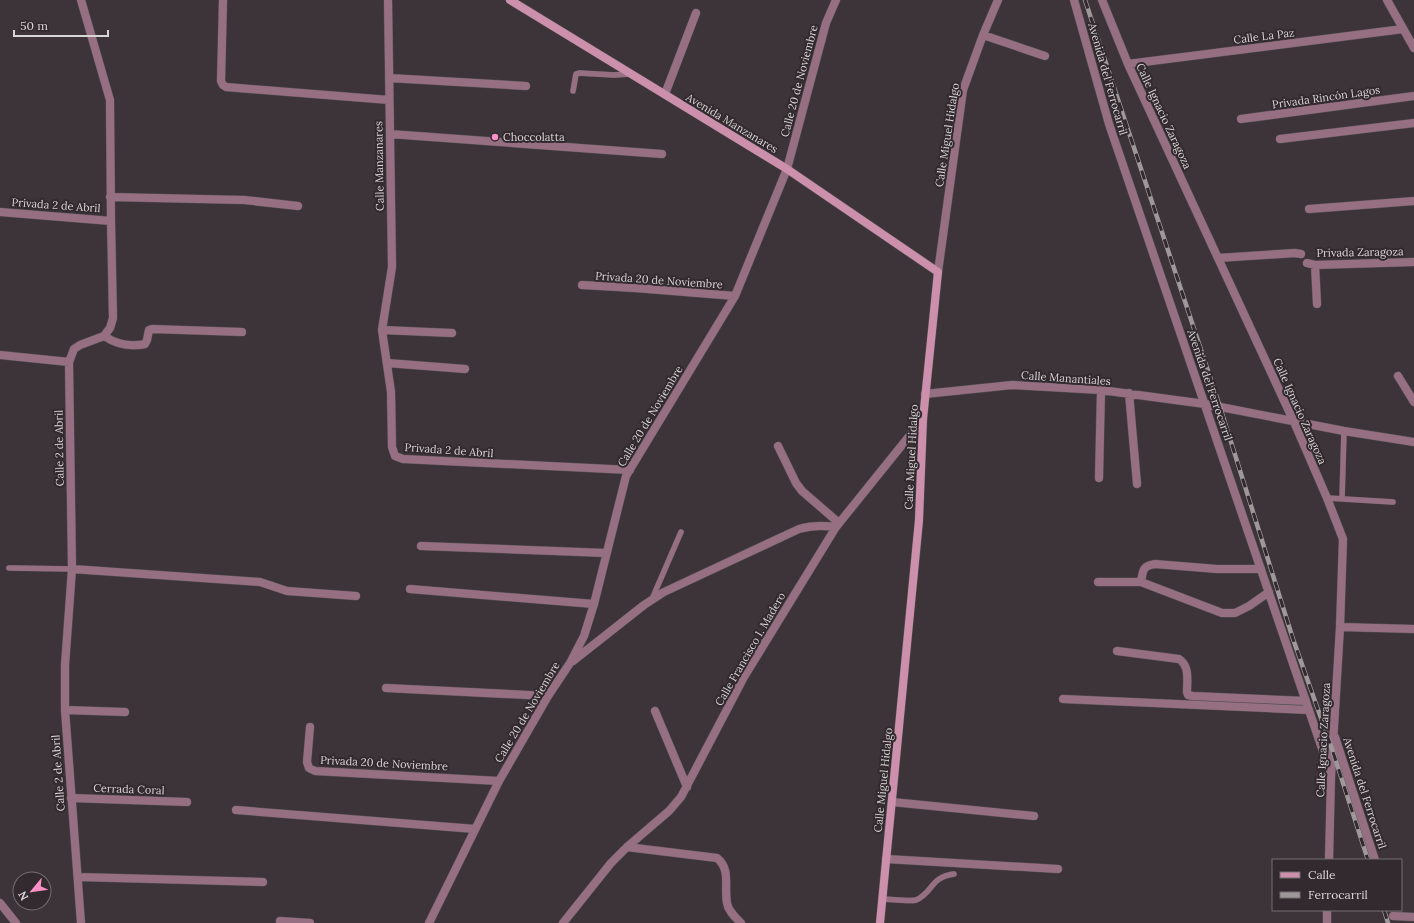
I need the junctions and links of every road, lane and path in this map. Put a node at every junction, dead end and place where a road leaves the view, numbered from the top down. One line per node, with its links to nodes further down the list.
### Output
1 (81, 0): 29 (street)
2 (223, 0): 22 (street)
3 (388, 0): 17 (street, Calle Manzanares)
4 (510, 0): 16 (street, Avenida Manzanares)
5 (836, 0): 28 (street, Calle 20 de Noviembre)
6 (998, 0): 12 (street, Calle Miguel Hidalgo)
7 (1074, 0): 55 (street, Avenida del Ferrocarril)
8 (1102, 0): 15 (street, Calle Ignacio Zaragoza)
9 (1387, 0): 11 (street)
10 (696, 13): 20 (street)
11 (1403, 29): 13 (street); 15 (street, Calle La Paz)
12 (983, 35): 14 (street); 38 (street, Calle Miguel Hidalgo)
13 (1413, 45)
14 (1045, 56)
15 (1128, 64): 36 (street, Calle Ignacio Zaragoza)
16 (631, 74): 19 (lane); 20 (street, Avenida Manzanares)
17 (389, 78): 18 (street); 22 (street, Calle Manzanares)
18 (526, 86)
19 (573, 91)
20 (665, 94): 28 (street, Avenida Manzanares)
21 (1414, 96): 23 (street, Privada Rincón Lagos)
22 (389, 100): 25 (street, Calle Manzanares)
23 (1242, 119)
24 (1414, 123): 26 (street)
25 (390, 134): 27 (street); 42 (street, Calle Manzanares)
26 (1280, 139)
27 (662, 154)
28 (787, 169): 38 (street, Avenida Manzanares); 40 (street, Calle 20 de Noviembre)
29 (110, 196): 31 (street); 34 (street)
30 (1414, 201): 32 (street)
31 (298, 206)
32 (1309, 208)
33 (0, 212): 34 (street, Privada 2 de Abril)
34 (110, 220): 45 (street)
35 (1301, 254): 36 (street, Privada Zaragoza)
36 (1218, 258): 57 (street, Calle Ignacio Zaragoza)
37 (1414, 262): 41 (street, Privada Zaragoza)
38 (938, 272): 53 (street, Calle Miguel Hidalgo)
39 (582, 285): 40 (street, Privada 20 de Noviembre)
40 (735, 296): 61 (street, Calle 20 de Noviembre)
41 (1317, 304)
42 (382, 330): 44 (street); 48 (street, Privada 2 de Abril)
43 (242, 332): 45 (street)
44 (452, 333)
45 (104, 336): 47 (street)
46 (0, 355): 47 (street)
47 (69, 362): 72 (street, Calle 2 de Abril)
48 (387, 362): 49 (street); 61 (street, Privada 2 de Abril)
49 (465, 369)
50 (1398, 376): 54 (street)
51 (1102, 390): 52 (street, Calle Manantiales); 53 (street, Calle Manantiales); 62 (street)
52 (1129, 393): 55 (street, Calle Manantiales); 63 (street)
53 (925, 394): 56 (street, Calle Miguel Hidalgo)
54 (1414, 402)
55 (1205, 404): 57 (street, Calle Manantiales); 73 (street, Avenida del Ferrocarril)
56 (923, 419): 67 (street, Calle Francisco I. Madero); 100 (street, Calle Miguel Hidalgo)
57 (1294, 422): 58 (street, Calle Manantiales); 64 (street, Calle Ignacio Zaragoza)
58 (1344, 431): 59 (street, Calle Manantiales); 65 (lane)
59 (1414, 442)
60 (778, 446): 67 (street)
61 (630, 470): 70 (street, Calle 20 de Noviembre)
62 (1099, 478)
63 (1136, 484)
64 (1327, 498): 65 (lane); 81 (street, Calle Ignacio Zaragoza)
65 (1342, 499): 66 (lane)
66 (1393, 502)
67 (837, 525): 79 (street); 97 (street, Calle Francisco I. Madero)
68 (681, 532): 79 (lane)
69 (421, 546): 70 (street)
70 (606, 553): 80 (street, Calle 20 de Noviembre)
71 (9, 568): 72 (lane)
72 (72, 569): 78 (street); 89 (street, Calle 2 de Abril)
73 (1261, 569): 75 (street); 77 (street, Avenida del Ferrocarril)
74 (1098, 582): 75 (street)
75 (1141, 582): 77 (street)
76 (410, 590): 80 (street)
77 (1269, 592): 88 (street, Avenida del Ferrocarril)
78 (356, 596)
79 (652, 599): 84 (street)
80 (594, 604): 84 (street, Calle 20 de Noviembre)
81 (1340, 627): 82 (street); 94 (street, Calle Ignacio Zaragoza)
82 (1414, 629)
83 (1117, 651): 88 (street)
84 (570, 663): 86 (street, Calle 20 de Noviembre)
85 (386, 688): 86 (street)
86 (548, 696): 96 (street, Calle 20 de Noviembre)
87 (1062, 699): 90 (street)
88 (1306, 701): 90 (street, Avenida del Ferrocarril)
89 (65, 710): 92 (street); 98 (street, Calle 2 de Abril)
90 (1309, 710): 95 (street, Avenida del Ferrocarril)
91 (655, 711): 97 (street)
92 (125, 712)
93 (310, 727): 96 (street, Privada 20 de Noviembre)
94 (1334, 733): 95 (street, Calle Ignacio Zaragoza); 107 (street, Avenida del Ferrocarril)
95 (1331, 777): 106 (street, Calle Ignacio Zaragoza)
96 (499, 781): 103 (street, Calle 20 de Noviembre)
97 (687, 787): 104 (street, Calle Francisco I. Madero)
98 (71, 798): 99 (street, Cerrada Coral); 110 (street, Calle 2 de Abril)
99 (187, 802)
100 (892, 802): 102 (street); 105 (street, Calle Miguel Hidalgo)
101 (236, 810): 103 (street)
102 (1034, 816)
103 (475, 829): 121 (street, Calle 20 de Noviembre)
104 (627, 847): 122 (street, Calle Francisco I. Madero); 123 (street)
105 (886, 859): 108 (street); 112 (street, Calle Miguel Hidalgo)
106 (1329, 859)
107 (1375, 859)
108 (1058, 869)
109 (954, 874): 112 (lane)
110 (78, 877): 111 (street); 119 (street, Calle 2 de Abril)
111 (263, 882)
112 (882, 899): 124 (street, Calle Miguel Hidalgo)
113 (0, 903): 118 (street)
114 (1327, 911): 125 (street)
115 (1393, 916): 116 (street)
116 (1414, 917)
117 (283, 922): 120 (street)
118 (16, 923)
119 (81, 923)
120 (310, 923)
121 (429, 923)
122 (563, 923)
123 (741, 923)
124 (880, 923)
125 (1327, 923)

